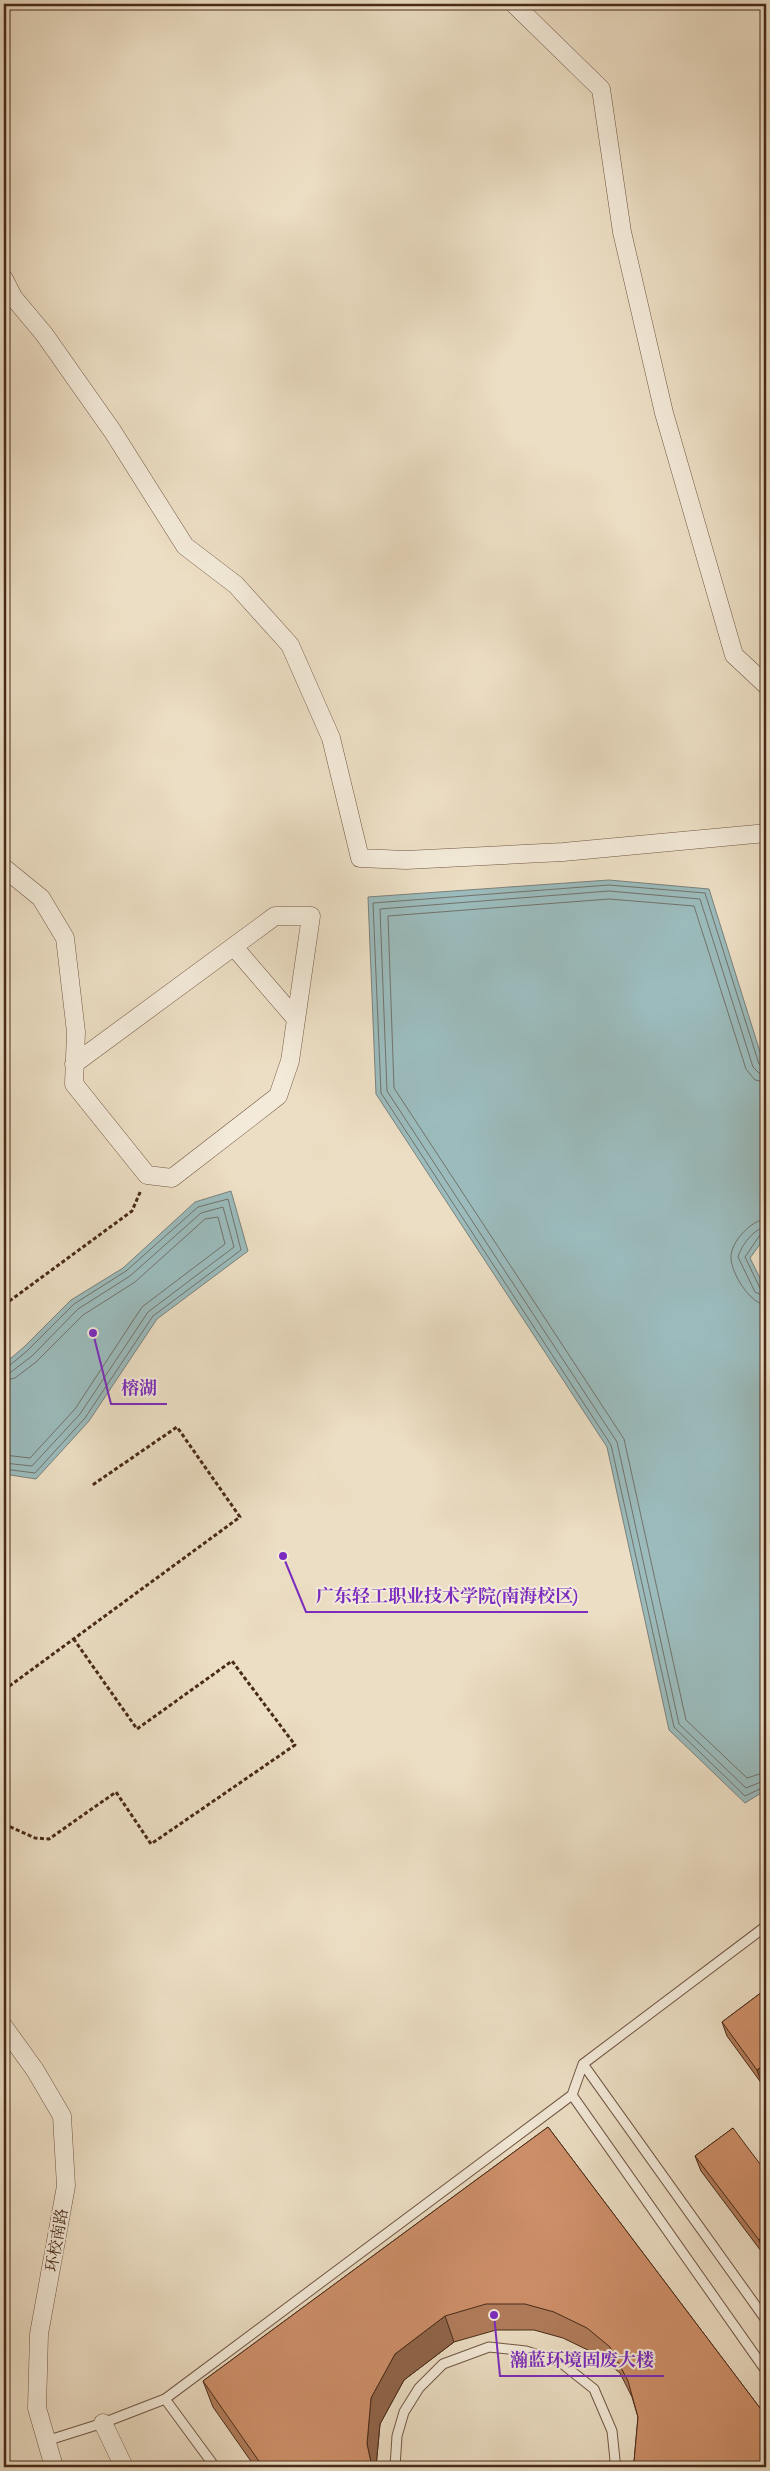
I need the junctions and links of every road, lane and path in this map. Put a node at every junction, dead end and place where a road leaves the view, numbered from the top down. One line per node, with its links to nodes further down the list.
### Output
1 (514, 4): 3 (street)
2 (4, 279): 4 (street)
3 (766, 685)
4 (766, 833)
5 (4, 868): 8 (street)
6 (234, 947): 7 (street); 7 (street); 8 (street)
7 (296, 1019): 9 (street)
8 (74, 1064): 9 (street)
9 (147, 1175): 10 (path)
10 (4, 1305)
11 (91, 1486): 12 (path)
12 (73, 1638): 13 (path); 14 (path)
13 (4, 1690)
14 (4, 1824)
15 (766, 1926): 17 (lane)
16 (4, 2027): 27 (street, 环校南路)
17 (583, 2064): 18 (lane); 21 (lane)
18 (572, 2095): 19 (lane); 24 (lane)
19 (360, 2253): 20 (lane); 25 (lane)
20 (366, 2261)
21 (766, 2320)
22 (437, 2356): 23 (lane)
23 (443, 2364): 31 (lane); 32 (lane)
24 (766, 2371)
25 (165, 2399): 26 (lane); 30 (lane)
26 (103, 2424): 27 (lane); 29 (street)
27 (46, 2441): 28 (street, 环校南路)
28 (54, 2467)
29 (124, 2467)
30 (215, 2467)
31 (395, 2467)
32 (613, 2467)

